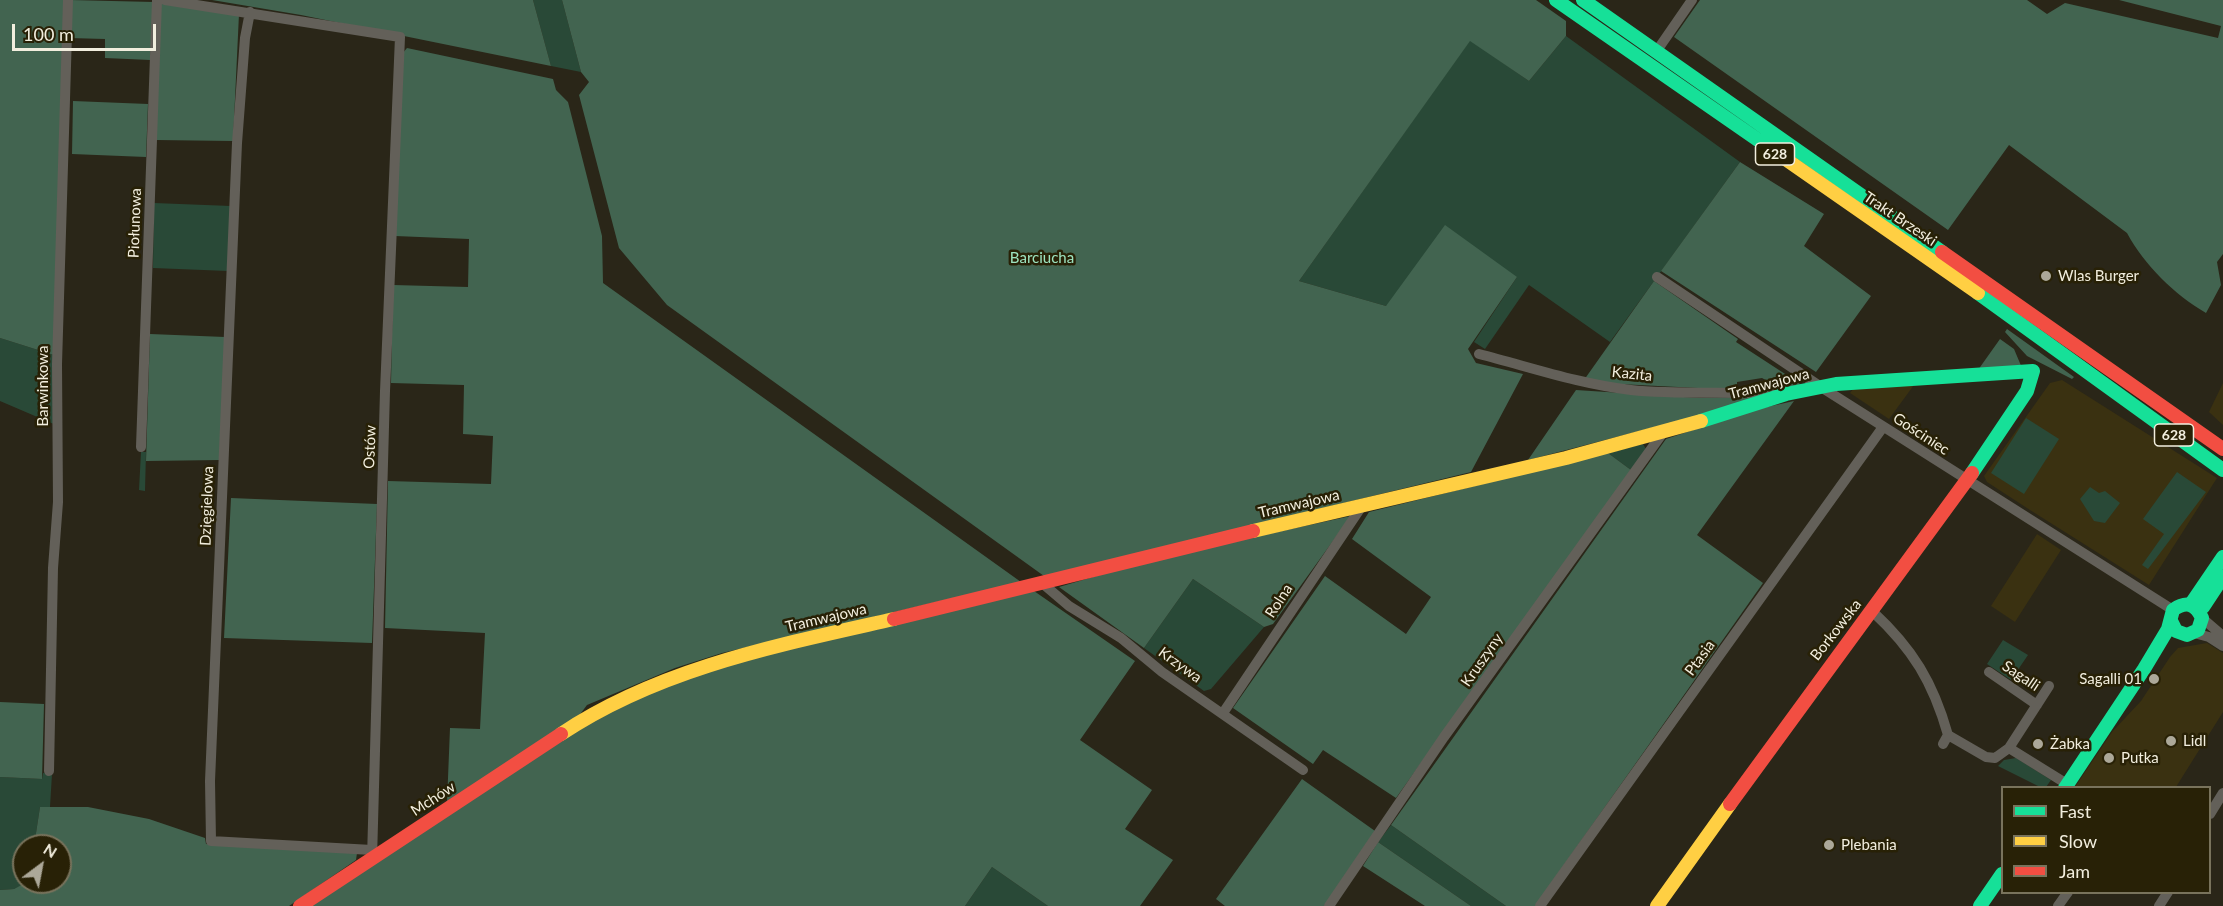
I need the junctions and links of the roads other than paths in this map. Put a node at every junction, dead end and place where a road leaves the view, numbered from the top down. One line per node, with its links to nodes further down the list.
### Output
1 (68, 0): 38 (street, Barwinkowa)
2 (157, 0): 16 (street, Piołunowa)
3 (165, 0): 7 (street)
4 (1556, 0): 18 (street, Trakt Brzeski / 628)
5 (1583, 0): 8 (street, Trakt Brzeski / 628)
6 (1692, 0): 8 (street)
7 (250, 12): 42 (street, Ostów); 42 (street, Dzięgielowa)
8 (1656, 52): 17 (street, Trakt Brzeski / 628)
9 (1657, 277): 12 (street, Gościniec)
10 (1479, 354): 13 (street, Kazita)
11 (2033, 370): 12 (street, Tramwajowa); 19 (street, Borkowska)
12 (1821, 387): 13 (street, Tramwajowa); 14 (street, Gościniec)
13 (1786, 394): 15 (street, Tramwajowa)
14 (1883, 427): 19 (street, Gościniec); 46 (street, Ptasia)
15 (1662, 434): 20 (street, Tramwajowa); 45 (street, Kruszyny)
16 (141, 447)
17 (2223, 449)
18 (2223, 470)
19 (1967, 481): 24 (street, Borkowska); 26 (street, Gościniec)
20 (1362, 506): 23 (street, Tramwajowa); 34 (street, Rolna)
21 (2223, 557): 25 (street)
22 (2223, 577): 25 (street)
23 (1042, 583): 34 (street, Krzywa); 35 (street, Tramwajowa)
24 (1872, 611): 36 (street); 47 (street, Borkowska)
25 (2198, 612): 26 (street); 27 (street); 28 (street)
26 (2172, 616): 27 (street); 30 (street)
27 (2188, 634): 29 (street); 30 (street)
28 (2223, 636)
29 (2223, 646)
30 (2144, 669): 39 (street)
31 (1989, 672): 33 (street, Sagalli)
32 (2049, 686): 33 (street, Sagalli)
33 (2037, 705): 36 (street, Sagalli)
34 (1223, 713): 37 (street, Krzywa)
35 (583, 718): 42 (street, Mchów)
36 (2009, 748): 39 (street)
37 (1304, 770)
38 (49, 771)
39 (2066, 786)
40 (2223, 793): 41 (street)
41 (2215, 812)
42 (372, 854): 44 (street, Mchów)
43 (2001, 875): 48 (street)
44 (300, 906)
45 (1329, 906)
46 (1540, 906)
47 (1657, 906)
48 (1980, 906)

